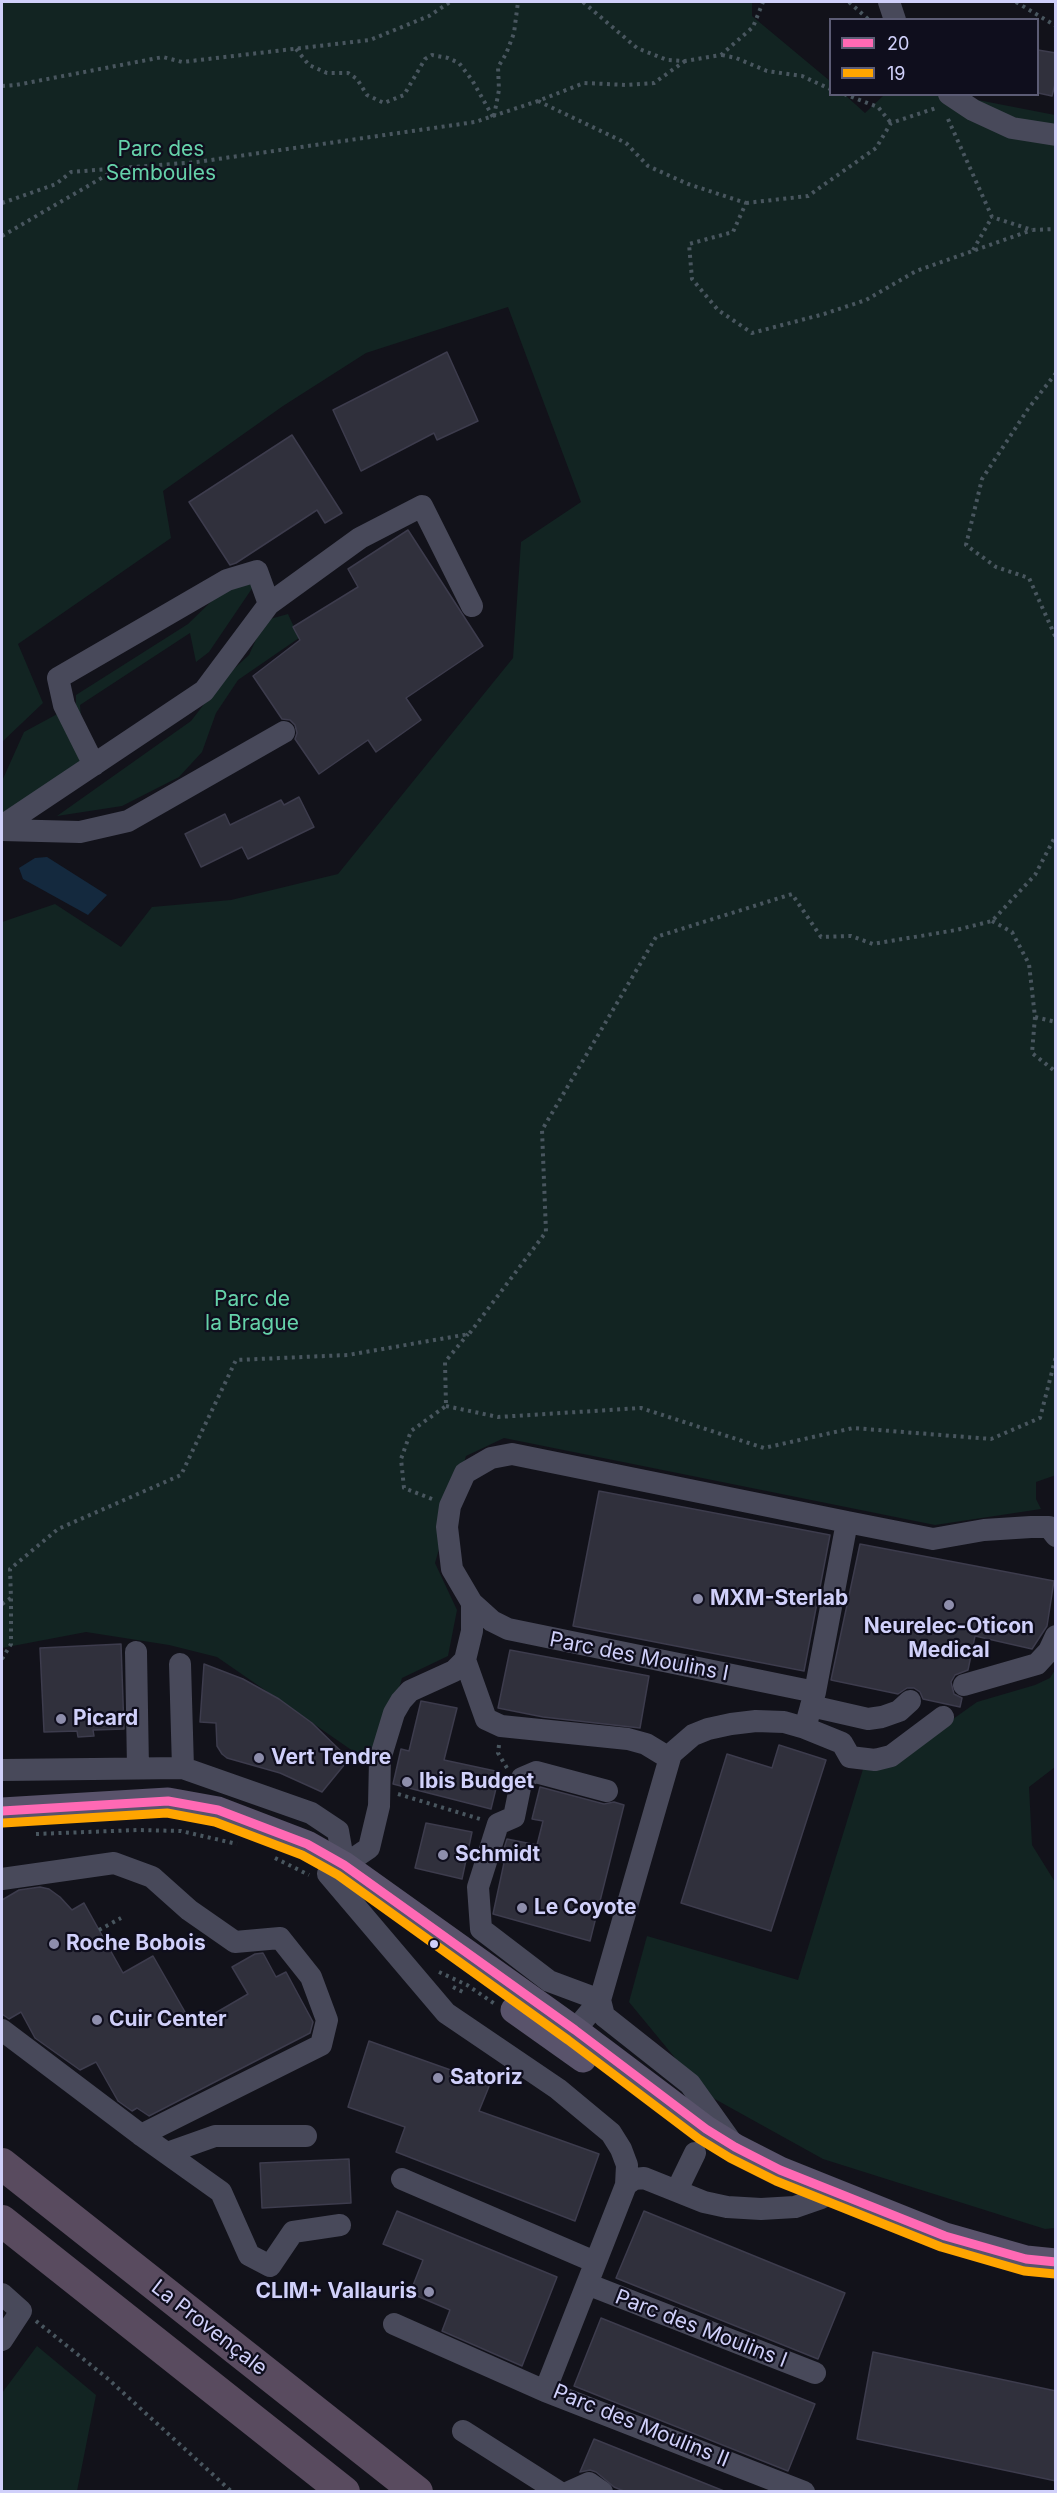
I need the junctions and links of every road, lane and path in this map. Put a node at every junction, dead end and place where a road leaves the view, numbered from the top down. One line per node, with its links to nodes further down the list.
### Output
1 (450, 2): 11 (path)
2 (518, 2): 19 (path)
3 (583, 2): 13 (path)
4 (763, 2): 12 (path)
5 (849, 2): 8 (path)
6 (889, 2): 9 (street)
7 (1016, 2): 10 (path)
8 (867, 18)
9 (894, 18)
10 (1056, 26)
11 (296, 48): 14 (path); 19 (path)
12 (721, 55): 13 (path); 15 (path)
13 (685, 61): 18 (path)
14 (2, 86)
15 (829, 88)
16 (849, 96): 20 (path)
17 (948, 100): 20 (path); 21 (street); 25 (path)
18 (538, 101): 19 (path); 24 (path)
19 (493, 117): 22 (path)
20 (891, 123): 24 (path)
21 (1056, 135)
22 (119, 168): 23 (path); 28 (path)
23 (2, 203)
24 (746, 203): 29 (path)
25 (992, 217): 27 (path); 29 (path)
26 (1056, 229): 27 (path)
27 (1032, 230): 29 (path)
28 (2, 236)
29 (972, 251)
30 (1056, 373): 33 (path)
31 (269, 604): 32 (street); 35 (street); 35 (street)
32 (472, 606)
33 (1056, 638)
34 (284, 732): 36 (street)
35 (94, 765): 36 (street)
36 (2, 828)
37 (1056, 836): 38 (path)
38 (992, 921): 39 (path); 42 (path)
39 (1035, 1017): 40 (path); 41 (path)
40 (1056, 1022)
41 (1056, 1072)
42 (469, 1334): 44 (path); 48 (path)
43 (1056, 1356): 44 (path)
44 (446, 1406): 45 (path)
45 (450, 1506): 46 (street); 49 (street)
46 (847, 1522): 47 (street); 57 (street)
47 (1056, 1536)
48 (11, 1598): 50 (path); 53 (path)
49 (472, 1603): 54 (street); 57 (street, Parc des Moulins I)
50 (2, 1604)
51 (1056, 1636): 56 (street)
52 (136, 1652): 63 (street)
53 (2, 1659)
54 (465, 1660): 60 (street); 72 (street)
55 (180, 1664): 64 (street)
56 (964, 1684)
57 (813, 1699): 58 (street, Parc des Moulins I); 61 (street)
58 (910, 1701)
59 (943, 1717): 61 (street)
60 (501, 1726): 62 (street); 66 (path)
61 (805, 1728): 62 (street)
62 (669, 1758): 78 (street)
63 (138, 1768): 64 (street); 65 (street)
64 (183, 1768): 72 (street)
65 (2, 1770)
66 (522, 1778): 67 (street); 78 (street)
67 (607, 1791)
68 (423, 1802): 70 (path)
69 (2, 1811): 72 (main road)
70 (474, 1817)
71 (2, 1827): 72 (main road)
72 (336, 1869): 80 (main road); 81 (main road); 90 (street, Parc des Moulins II)
73 (2, 1880): 83 (street)
74 (121, 1918): 75 (path)
75 (99, 1930)
76 (453, 1987): 77 (path)
77 (463, 1992)
78 (600, 2000): 80 (street); 85 (street)
79 (2, 2030): 83 (street)
80 (575, 2031): 81 (main road); 82 (main road)
81 (548, 2034): 82 (main road)
82 (706, 2129): 85 (main road)
83 (141, 2135): 87 (street)
84 (306, 2136): 87 (street)
85 (735, 2147): 91 (main road)
86 (695, 2153): 92 (street)
87 (167, 2154): 94 (street)
88 (2, 2164): 107 (highway, La Provençale)
89 (402, 2179): 95 (street)
90 (626, 2185): 92 (street); 95 (street, Parc des Moulins II)
91 (828, 2188): 92 (street); 96 (main road)
92 (677, 2190)
93 (2, 2221): 106 (highway)
94 (340, 2225)
95 (595, 2262): 97 (street, Parc des Moulins II)
96 (1056, 2262)
97 (586, 2284): 102 (street, Parc des Moulins I); 103 (street, Parc des Moulins II)
98 (2, 2294): 101 (street)
99 (394, 2324): 103 (street)
100 (49, 2331): 105 (path)
101 (2, 2340)
102 (815, 2373)
103 (545, 2391): 111 (street, Parc des Moulins II)
104 (463, 2432): 108 (street)
105 (232, 2492)
106 (344, 2492)
107 (417, 2492)
108 (559, 2492)
109 (569, 2492): 110 (street)
110 (602, 2492)
111 (804, 2492)

